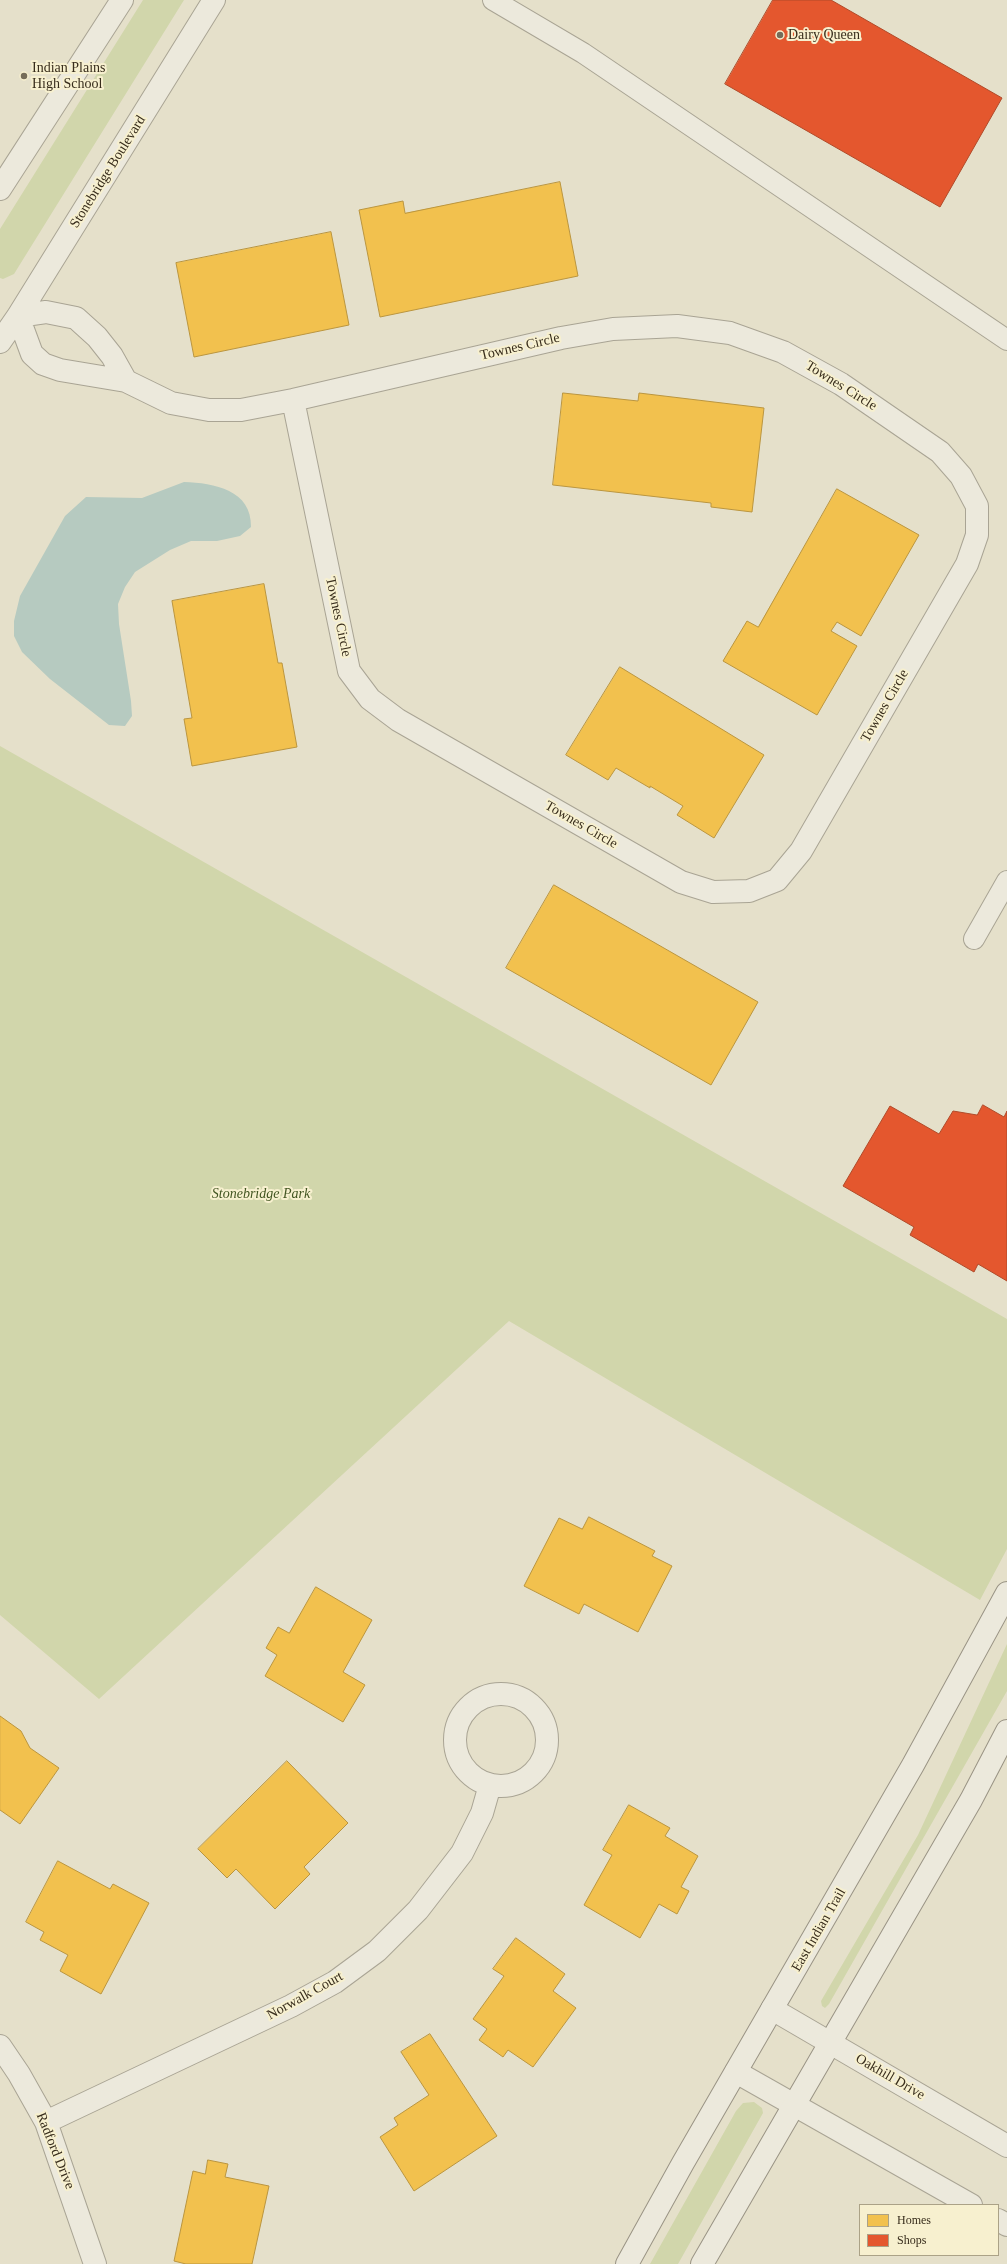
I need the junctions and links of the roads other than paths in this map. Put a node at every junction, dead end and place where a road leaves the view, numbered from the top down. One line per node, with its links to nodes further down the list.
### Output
1 (122, 0): 4 (street)
2 (214, 0): 5 (street, Stonebridge Boulevard)
3 (493, 0): 6 (lane)
4 (0, 189)
5 (18, 316): 7 (street, Stonebridge Boulevard); 8 (street); 8 (street, Townes Circle)
6 (1007, 340)
7 (0, 342)
8 (126, 381): 9 (street, Townes Circle)
9 (293, 400): 9 (street, Townes Circle)
10 (1007, 881): 11 (lane)
11 (974, 939)
12 (1007, 1593): 15 (street, East Indian Trail)
13 (1007, 1731): 16 (street)
14 (490, 1785): 14 (street); 20 (street, Norwalk Court)
15 (772, 2009): 16 (street, Oakhill Drive); 18 (street, East Indian Trail)
16 (830, 2043): 19 (street); 21 (street, Oakhill Drive)
17 (0, 2046): 20 (street, Radford Drive)
18 (736, 2072): 19 (street); 24 (street, East Indian Trail)
19 (794, 2105): 22 (street); 25 (street)
20 (46, 2122): 23 (street, Radford Drive)
21 (1007, 2146)
22 (969, 2204)
23 (95, 2264)
24 (627, 2264)
25 (702, 2264)

